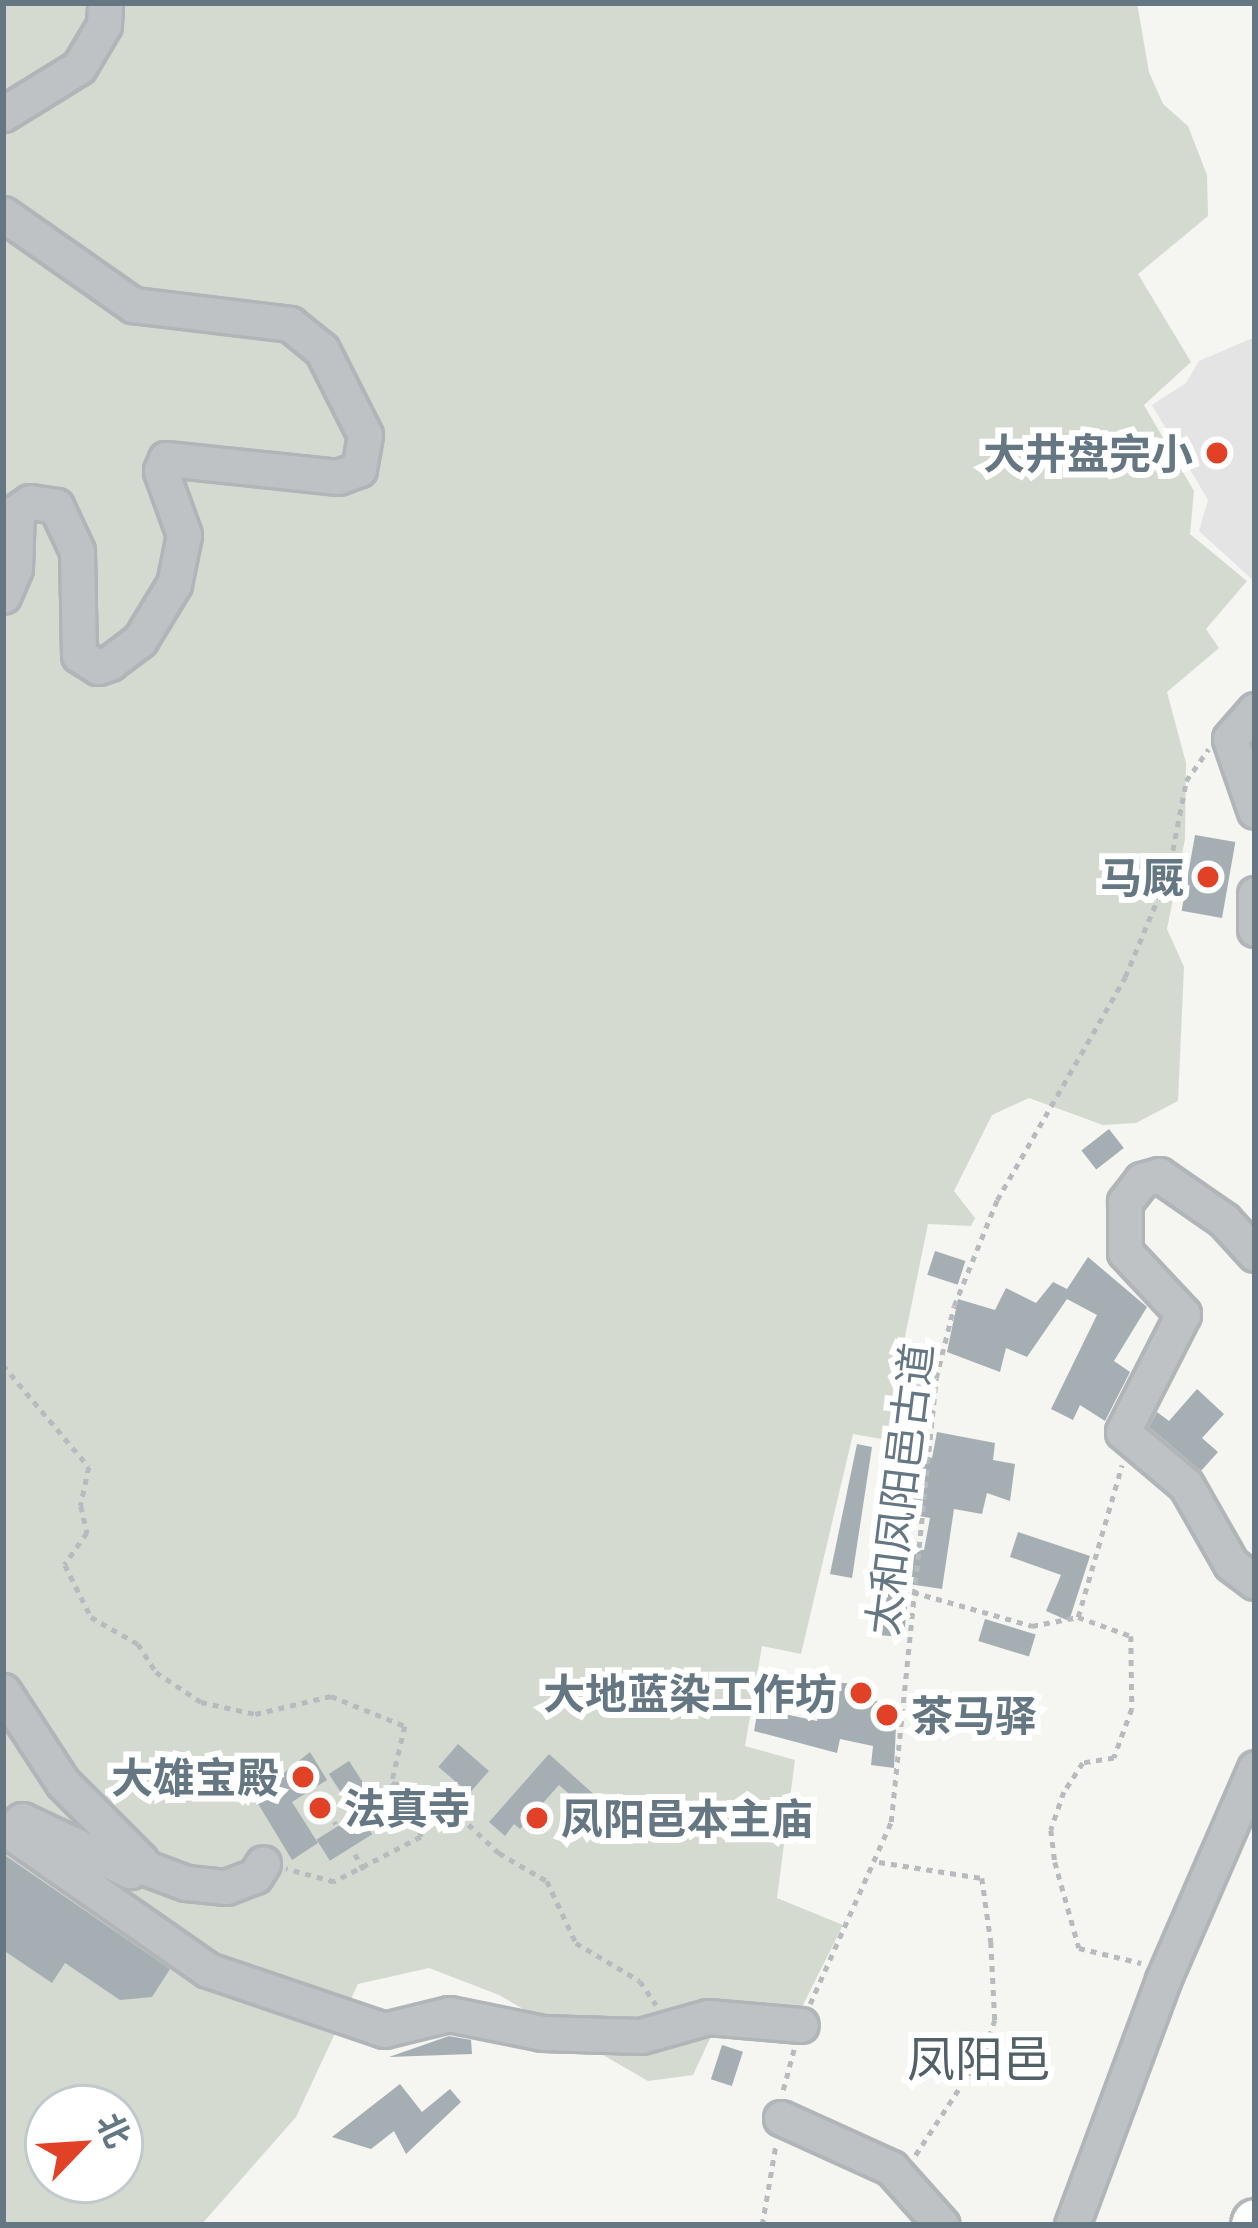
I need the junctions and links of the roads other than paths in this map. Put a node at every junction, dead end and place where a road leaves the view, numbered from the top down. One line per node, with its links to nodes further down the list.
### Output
1 (105, 3): 2 (street)
2 (3, 114)
3 (3, 214): 4 (street)
4 (3, 596)
5 (1255, 710): 6 (street)
6 (1255, 812)
7 (1255, 894): 8 (street)
8 (1255, 929)
9 (1255, 1254): 10 (street)
10 (1255, 1582)
11 (3, 1691): 14 (street)
12 (1255, 1768): 18 (street)
13 (263, 1863): 14 (street)
14 (138, 1865): 15 (street)
15 (801, 2025)
16 (781, 2118): 17 (street)
17 (942, 2225)
18 (1072, 2225)

